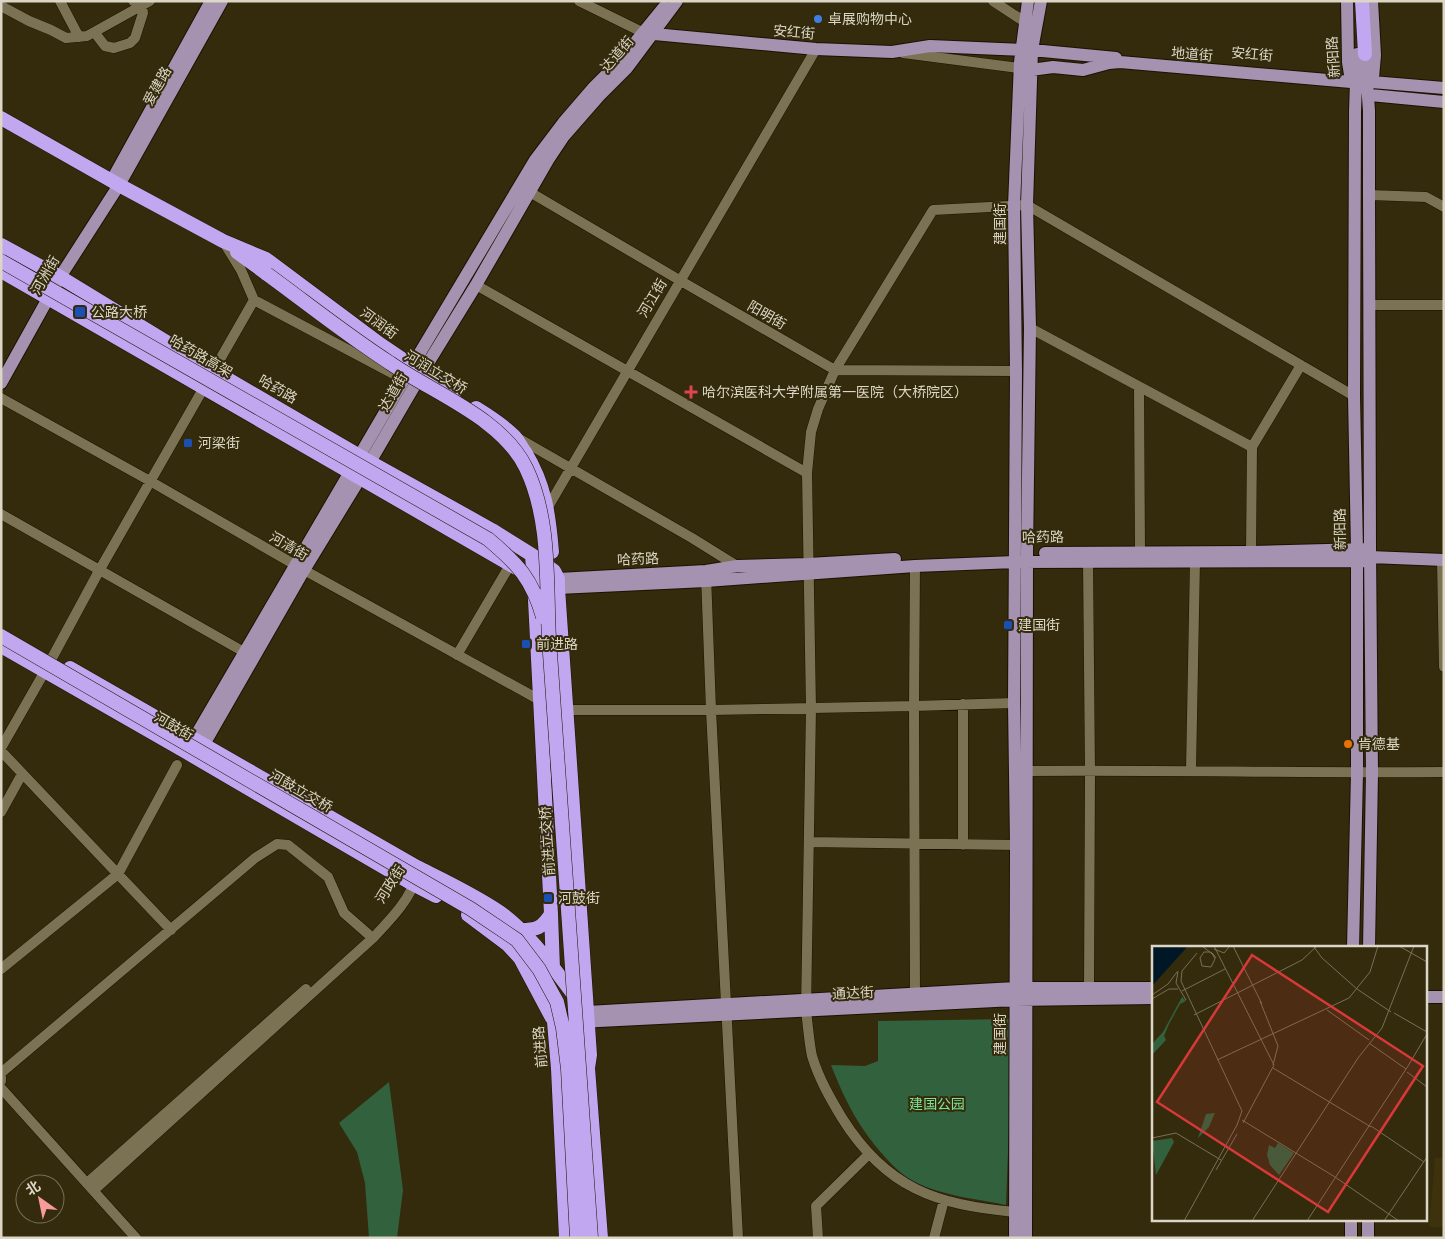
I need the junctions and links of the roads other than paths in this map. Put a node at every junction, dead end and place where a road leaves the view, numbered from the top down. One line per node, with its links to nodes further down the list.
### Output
1 (60, 1): 18 (street)
2 (668, 1): 17 (main road)
3 (678, 1): 17 (main road)
4 (993, 1): 15 (street)
5 (1028, 1): 15 (main road)
6 (1041, 1): 20 (main road)
7 (1347, 1): 24 (main road, 新阳路)
8 (1354, 1): 22 (highway, 新阳路)
9 (1362, 1): 22 (highway, 新阳路)
10 (1372, 1): 25 (main road, 新阳路)
11 (582, 2): 17 (street)
12 (142, 3): 16 (street); 16 (street)
13 (213, 3): 32 (main road, 爱建路)
14 (1, 6): 18 (street)
15 (1025, 22): 20 (main road)
16 (94, 32): 18 (street)
17 (648, 33): 19 (main road, 安红街); 33 (main road, 达道街); 50 (main road, 达道街)
18 (79, 37)
19 (816, 49): 21 (main road, 安红街); 42 (street, 河江街)
20 (1026, 50): 21 (main road, 安红街); 23 (main road, 建国街); 24 (main road, 安红街)
21 (892, 52): 23 (street)
22 (1361, 54): 29 (main road, 新阳路); 30 (main road, 新阳路)
23 (1025, 69): 24 (main road, 地道街); 35 (main road, 建国街)
24 (1351, 80): 29 (main road, 新阳路)
25 (1372, 82): 26 (main road); 27 (main road, 新阳路)
26 (1444, 88)
27 (1370, 95): 28 (main road); 30 (main road, 新阳路)
28 (1444, 102)
29 (1355, 110): 59 (main road, 新阳路)
30 (1369, 111): 34 (main road, 新阳路)
31 (1, 118): 32 (highway, 河润街)
32 (115, 183): 37 (highway, 河润街); 41 (main road, 河洲街)
33 (528, 191): 42 (street, 阳明街); 43 (main road, 达道街)
34 (1369, 195): 36 (street); 46 (main road, 新阳路)
35 (1021, 205): 48 (main road, 建国街); 49 (street); 52 (street); 54 (main road, 建国街)
36 (1444, 207)
37 (223, 241): 45 (street, 河润街); 50 (highway, 河润街); 61 (highway, 河润立交桥, bridge)
38 (1, 245): 41 (highway, 哈药路)
39 (1, 262): 89 (highway, 哈药路高架, bridge)
40 (1, 271): 44 (highway, 哈药路)
41 (60, 277): 44 (main road, 河洲街); 53 (highway, 哈药路)
42 (681, 282): 51 (street, 河江街); 52 (street, 阳明街)
43 (476, 286): 50 (main road, 达道街); 51 (street)
44 (49, 298): 56 (main road, 河洲街); 58 (highway, 哈药路)
45 (254, 300): 53 (street); 55 (street)
46 (1369, 305): 47 (street); 73 (main road, 新阳路)
47 (1444, 306)
48 (1030, 328): 57 (street); 74 (main road, 建国街)
49 (1301, 365): 59 (street); 62 (street)
50 (417, 369): 55 (main road, 达道街); 61 (highway, 河润街); 63 (main road, 达道街)
51 (627, 370): 64 (street, 河江街); 65 (street)
52 (835, 370): 54 (street, 阳明街); 65 (street)
53 (214, 371): 58 (street); 63 (highway, 哈药路)
54 (1016, 371): 74 (main road, 建国街)
55 (405, 380): 63 (main road, 达道街)
56 (1, 383)
57 (1139, 387): 62 (street); 70 (street)
58 (204, 389): 66 (highway, 哈药路); 67 (street)
59 (1354, 396): 73 (main road, 新阳路)
60 (1, 398): 67 (street, 河清街)
61 (513, 443): 64 (street, 河润街); 68 (highway, 河润街); 89 (highway, 前进立交桥, bridge)
62 (1252, 447): 71 (street)
63 (365, 459): 66 (main road, 达道街); 72 (highway, 哈药路)
64 (570, 469): 68 (street, 河江街); 79 (street, 河润街)
65 (807, 473): 82 (street)
66 (355, 475): 78 (highway, 哈药路); 81 (main road, 达道街)
67 (150, 481): 81 (street, 河清街); 83 (street)
68 (548, 508): 86 (highway)
69 (1, 514): 83 (street)
70 (1140, 552): 71 (main road, 哈药路); 74 (main road, 哈药路)
71 (1251, 552): 73 (main road, 哈药路)
72 (532, 555): 84 (highway, 前进路); 86 (highway, 哈药路)
73 (1365, 556): 75 (main road, 哈药路); 77 (main road, 哈药路); 111 (main road, 新阳路); 112 (main road, 新阳路)
74 (1022, 557): 76 (main road, 哈药路); 80 (main road, 哈药路); 82 (main road, 哈药路); 98 (main road, 建国街); 109 (main road, 建国街)
75 (1443, 560): 91 (street)
76 (1088, 561): 77 (main road, 哈药路); 110 (street)
77 (1195, 561): 108 (street)
78 (510, 565): 84 (highway, 哈药路); 93 (street)
79 (737, 566): 82 (main road, 哈药路); 85 (main road, 哈药路)
80 (916, 566): 82 (main road, 哈药路); 100 (street)
81 (299, 568): 92 (main road); 93 (street, 河清街); 104 (main road)
82 (808, 569): 85 (main road, 哈药路); 101 (street)
83 (99, 571): 92 (street); 94 (street)
84 (533, 576): 86 (highway, 哈药路); 97 (highway, 前进路)
85 (706, 576): 86 (main road, 哈药路); 103 (street)
86 (557, 580): 102 (highway)
87 (1, 628): 94 (highway, 河鼓街)
88 (1, 636): 155 (highway, 河鼓立交桥, bridge)
89 (549, 640): 156 (highway, 前进立交桥, bridge)
90 (1, 646): 96 (highway, 河鼓街)
91 (1444, 648): 95 (street)
92 (244, 652): 104 (main road)
93 (457, 655): 97 (street, 河清街)
94 (52, 658): 96 (street); 104 (highway, 河鼓街)
95 (1444, 667)
96 (45, 671): 105 (street); 106 (highway, 河鼓街)
97 (540, 701): 102 (street, 河清街); 123 (highway, 前进路)
98 (1014, 703): 99 (street, 河清街); 119 (main road, 建国街)
99 (963, 704): 100 (street, 河清街); 118 (street)
100 (914, 706): 101 (street, 河清街); 117 (street)
101 (811, 708): 103 (street, 河清街); 116 (street)
102 (566, 710): 103 (street, 河清街); 142 (highway)
103 (711, 710): 141 (street)
104 (199, 742): 106 (main road); 120 (highway, 河鼓街)
105 (1, 750): 114 (street)
106 (191, 755): 122 (highway, 河鼓街)
107 (177, 765): 121 (street)
108 (1191, 770): 110 (street); 111 (street)
109 (1027, 771): 110 (street); 135 (main road, 建国街)
110 (1090, 771): 131 (street)
111 (1358, 772): 112 (street); 127 (main road, 新阳路)
112 (1372, 772): 113 (street); 128 (main road, 新阳路)
113 (1444, 772)
114 (22, 774): 115 (street); 121 (street)
115 (1, 812)
116 (809, 842): 117 (street); 140 (street)
117 (914, 844): 118 (street); 139 (street)
118 (963, 845): 119 (street)
119 (1016, 845): 135 (main road, 建国街)
120 (417, 867): 122 (street, 河政街); 125 (highway, 河鼓街)
121 (118, 874): 124 (street); 130 (street)
122 (411, 883): 126 (street, 河政街); 143 (highway, 河鼓街); 148 (street, 河政街)
123 (551, 914): 125 (highway); 129 (highway, 前进路)
124 (171, 930): 126 (street); 145 (street)
125 (520, 930): 129 (highway, 河鼓街)
126 (368, 934): 148 (street, 河政街)
127 (1353, 946)
128 (1369, 946)
129 (552, 967): 142 (highway, 河鼓街); 143 (highway, 前进路)
130 (1, 970)
131 (1089, 988): 132 (main road, 通达街); 135 (main road, 通达街)
132 (1152, 988)
133 (1428, 990): 134 (main road)
134 (1444, 990)
135 (1021, 994): 138 (main road, 通达街); 139 (main road, 通达街); 150 (main road, 建国街); 163 (main road, 建国街)
136 (1428, 996): 137 (main road)
137 (1444, 997)
138 (1152, 998)
139 (915, 1000): 140 (main road, 通达街)
140 (806, 1005): 141 (main road, 通达街); 147 (street)
141 (726, 1009): 142 (main road, 通达街); 159 (street)
142 (587, 1017): 143 (main road, 通达街); 144 (highway)
143 (554, 1022): 154 (highway, 前进路)
144 (590, 1055): 157 (highway); 158 (highway)
145 (1, 1081)
146 (1, 1088): 148 (street)
147 (869, 1154): 149 (street); 160 (street)
148 (91, 1187): 153 (street)
149 (944, 1200): 150 (street); 161 (street)
150 (1015, 1212): 162 (main road, 建国街)
151 (1351, 1222): 164 (main road)
152 (1368, 1222): 165 (main road)
153 (136, 1238)
154 (566, 1238)
155 (577, 1238)
156 (591, 1238)
157 (601, 1238)
158 (609, 1238)
159 (738, 1238)
160 (818, 1238)
161 (934, 1238)
162 (1015, 1238)
163 (1026, 1238)
164 (1351, 1238)
165 (1368, 1238)

